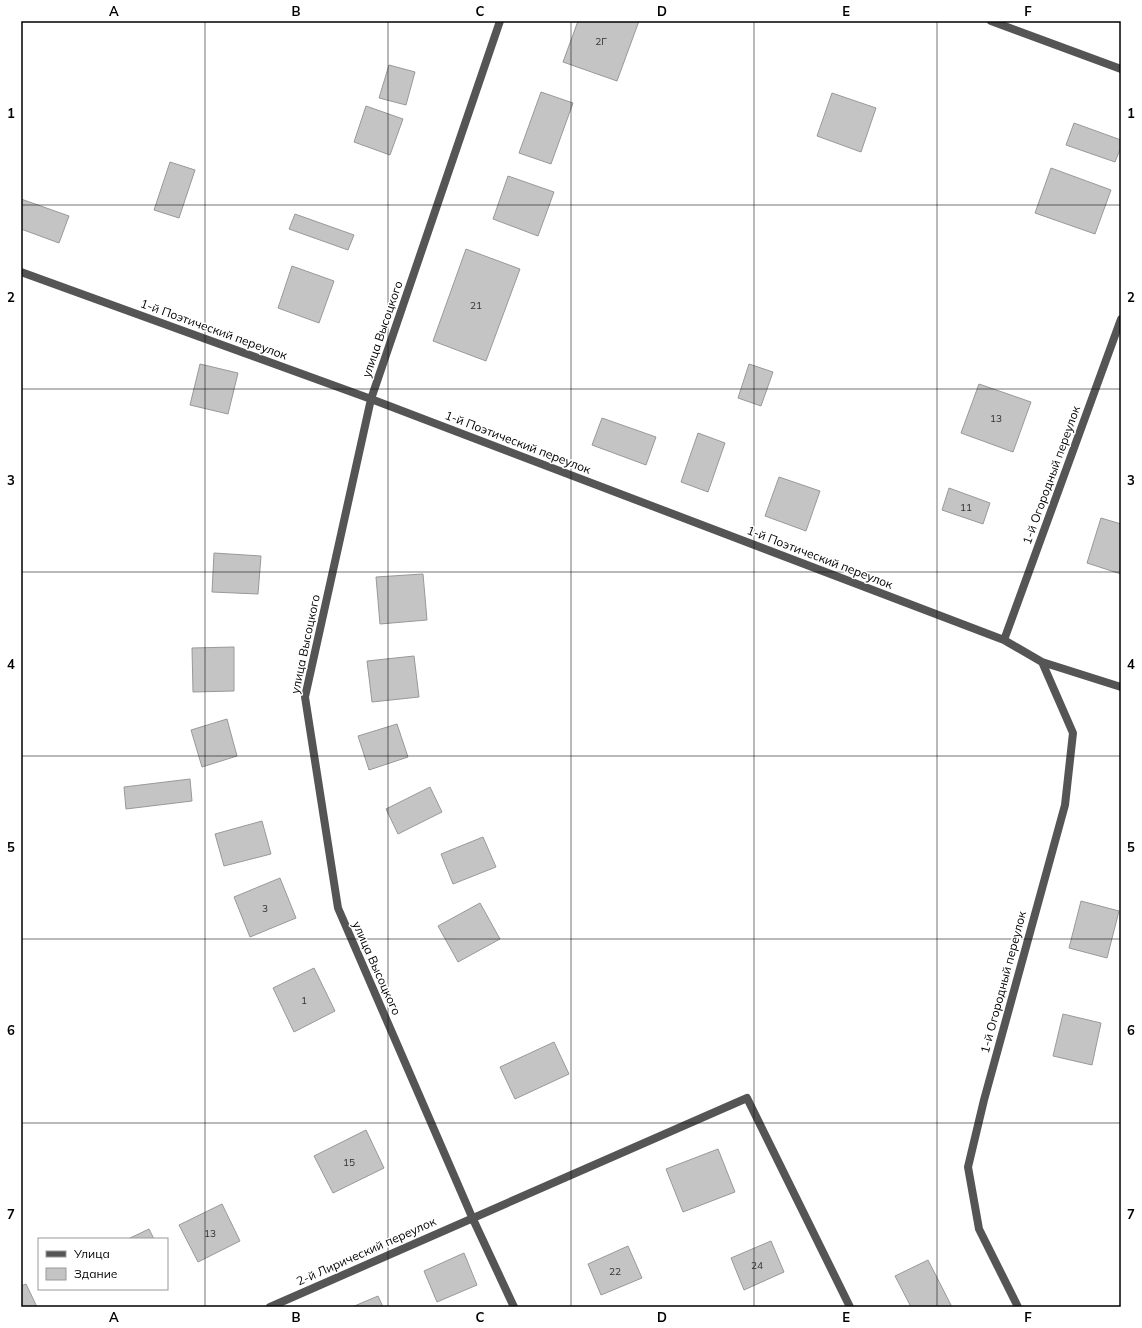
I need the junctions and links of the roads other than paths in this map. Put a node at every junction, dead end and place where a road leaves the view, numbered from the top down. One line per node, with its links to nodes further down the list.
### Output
1 (500, 21): 6 (street, улица Высоцкого)
2 (991, 21): 3 (street)
3 (1121, 70)
4 (21, 272): 6 (street, 1-й Поэтический переулок)
5 (1121, 319): 7 (street, 1-й Огородный переулок)
6 (371, 399): 7 (street, 1-й Поэтический переулок); 10 (street, улица Высоцкого)
7 (1004, 640): 8 (street, 1-й Поэтический переулок)
8 (1042, 662): 9 (street, 1-й Поэтический переулок); 14 (street, 1-й Огородный переулок)
9 (1121, 687)
10 (472, 1217): 11 (street, 2-й Лирический переулок); 12 (street, улица Высоцкого); 13 (street, 2-й Лирический переулок)
11 (270, 1307)
12 (514, 1307)
13 (850, 1307)
14 (1018, 1307)

